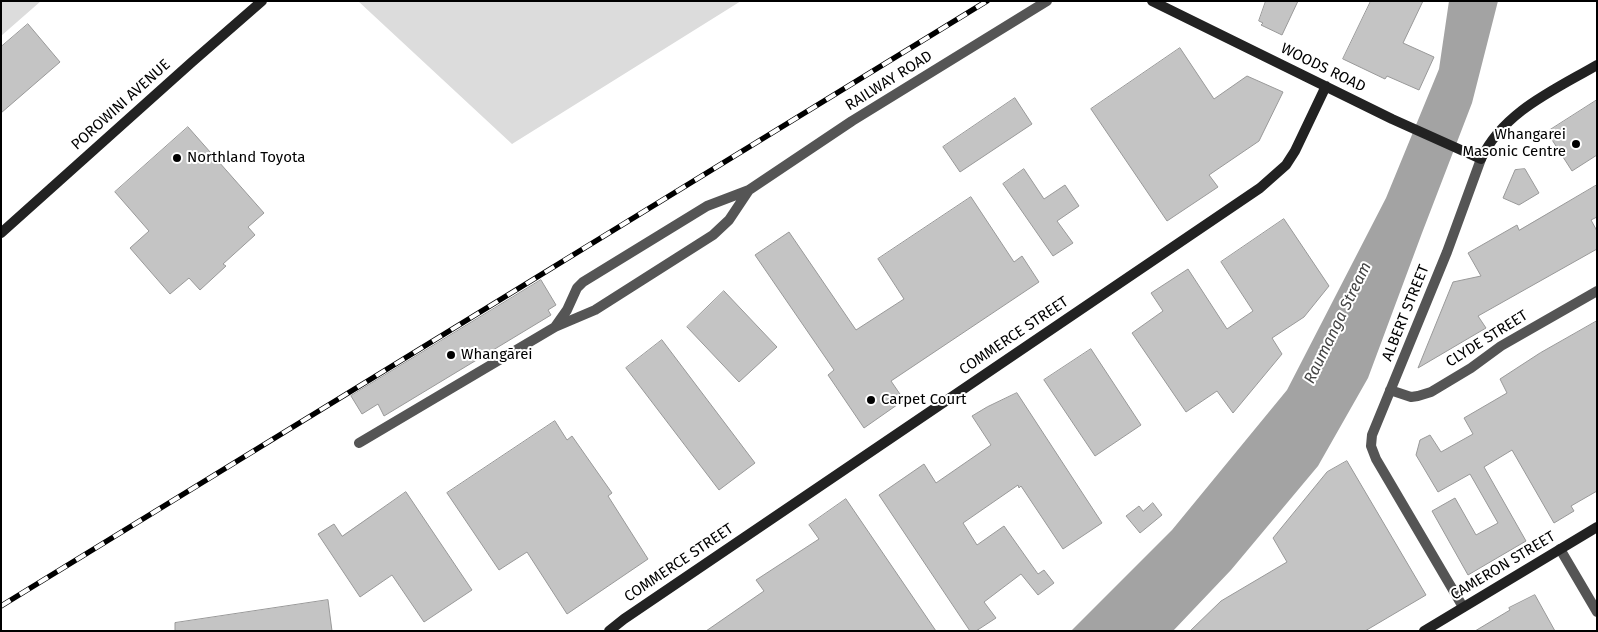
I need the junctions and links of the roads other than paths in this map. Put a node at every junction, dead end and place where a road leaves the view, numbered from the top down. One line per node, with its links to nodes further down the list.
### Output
1 (262, 1): 8 (street, POROWINI AVENUE)
2 (1047, 1): 7 (street, RAILWAY ROAD)
3 (1152, 1): 5 (street, WOODS ROAD)
4 (1597, 65): 6 (street, ALBERT STREET)
5 (1326, 86): 6 (street, WOODS ROAD); 17 (street, COMMERCE STREET)
6 (1480, 159): 11 (street, ALBERT STREET)
7 (749, 190): 10 (street, RAILWAY ROAD); 10 (street, RAILWAY ROAD)
8 (1, 233)
9 (1597, 291): 11 (street, CLYDE STREET)
10 (555, 327): 12 (street, RAILWAY ROAD)
11 (1390, 390): 15 (street, ALBERT STREET)
12 (359, 443)
13 (1597, 527): 14 (street, CAMERON STREET)
14 (1560, 549): 15 (street, CAMERON STREET); 16 (street)
15 (1463, 607): 18 (street, CAMERON STREET)
16 (1597, 612)
17 (609, 631)
18 (1424, 631)

